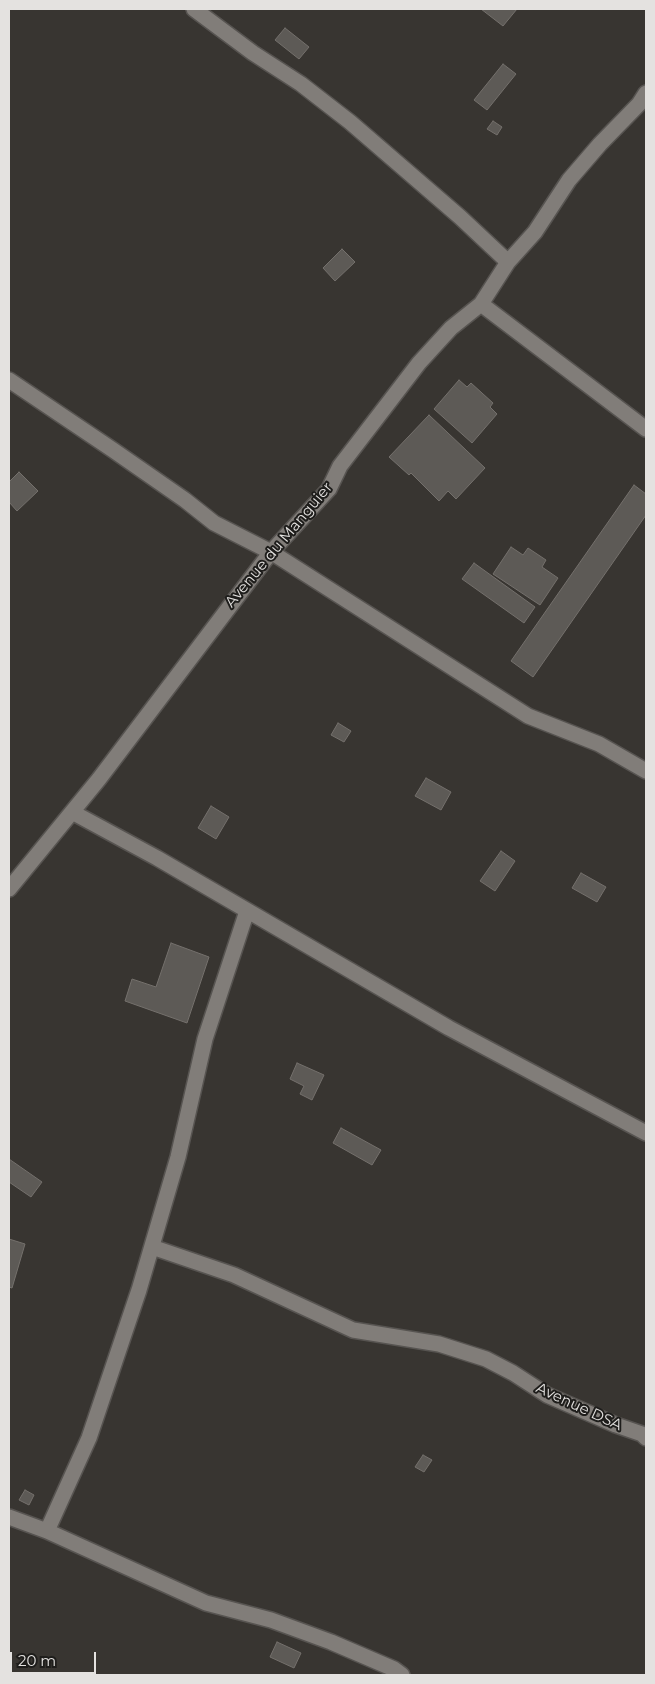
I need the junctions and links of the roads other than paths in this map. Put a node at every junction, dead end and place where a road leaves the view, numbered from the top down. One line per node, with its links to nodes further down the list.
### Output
1 (194, 9): 3 (street)
2 (646, 93): 3 (street, Avenue du Manguier)
3 (508, 262): 4 (street, Avenue du Manguier)
4 (481, 304): 6 (street); 7 (street, Avenue du Manguier)
5 (9, 380): 7 (street)
6 (646, 429)
7 (271, 552): 8 (street); 9 (street, Avenue du Manguier)
8 (646, 771)
9 (72, 812): 10 (street, Avenue du Manguier); 11 (street)
10 (9, 889)
11 (246, 911): 12 (street); 13 (street)
12 (646, 1133)
13 (152, 1247): 14 (street, Avenue DSA); 16 (street)
14 (646, 1438)
15 (9, 1517): 16 (street)
16 (47, 1531): 17 (street)
17 (402, 1675)

